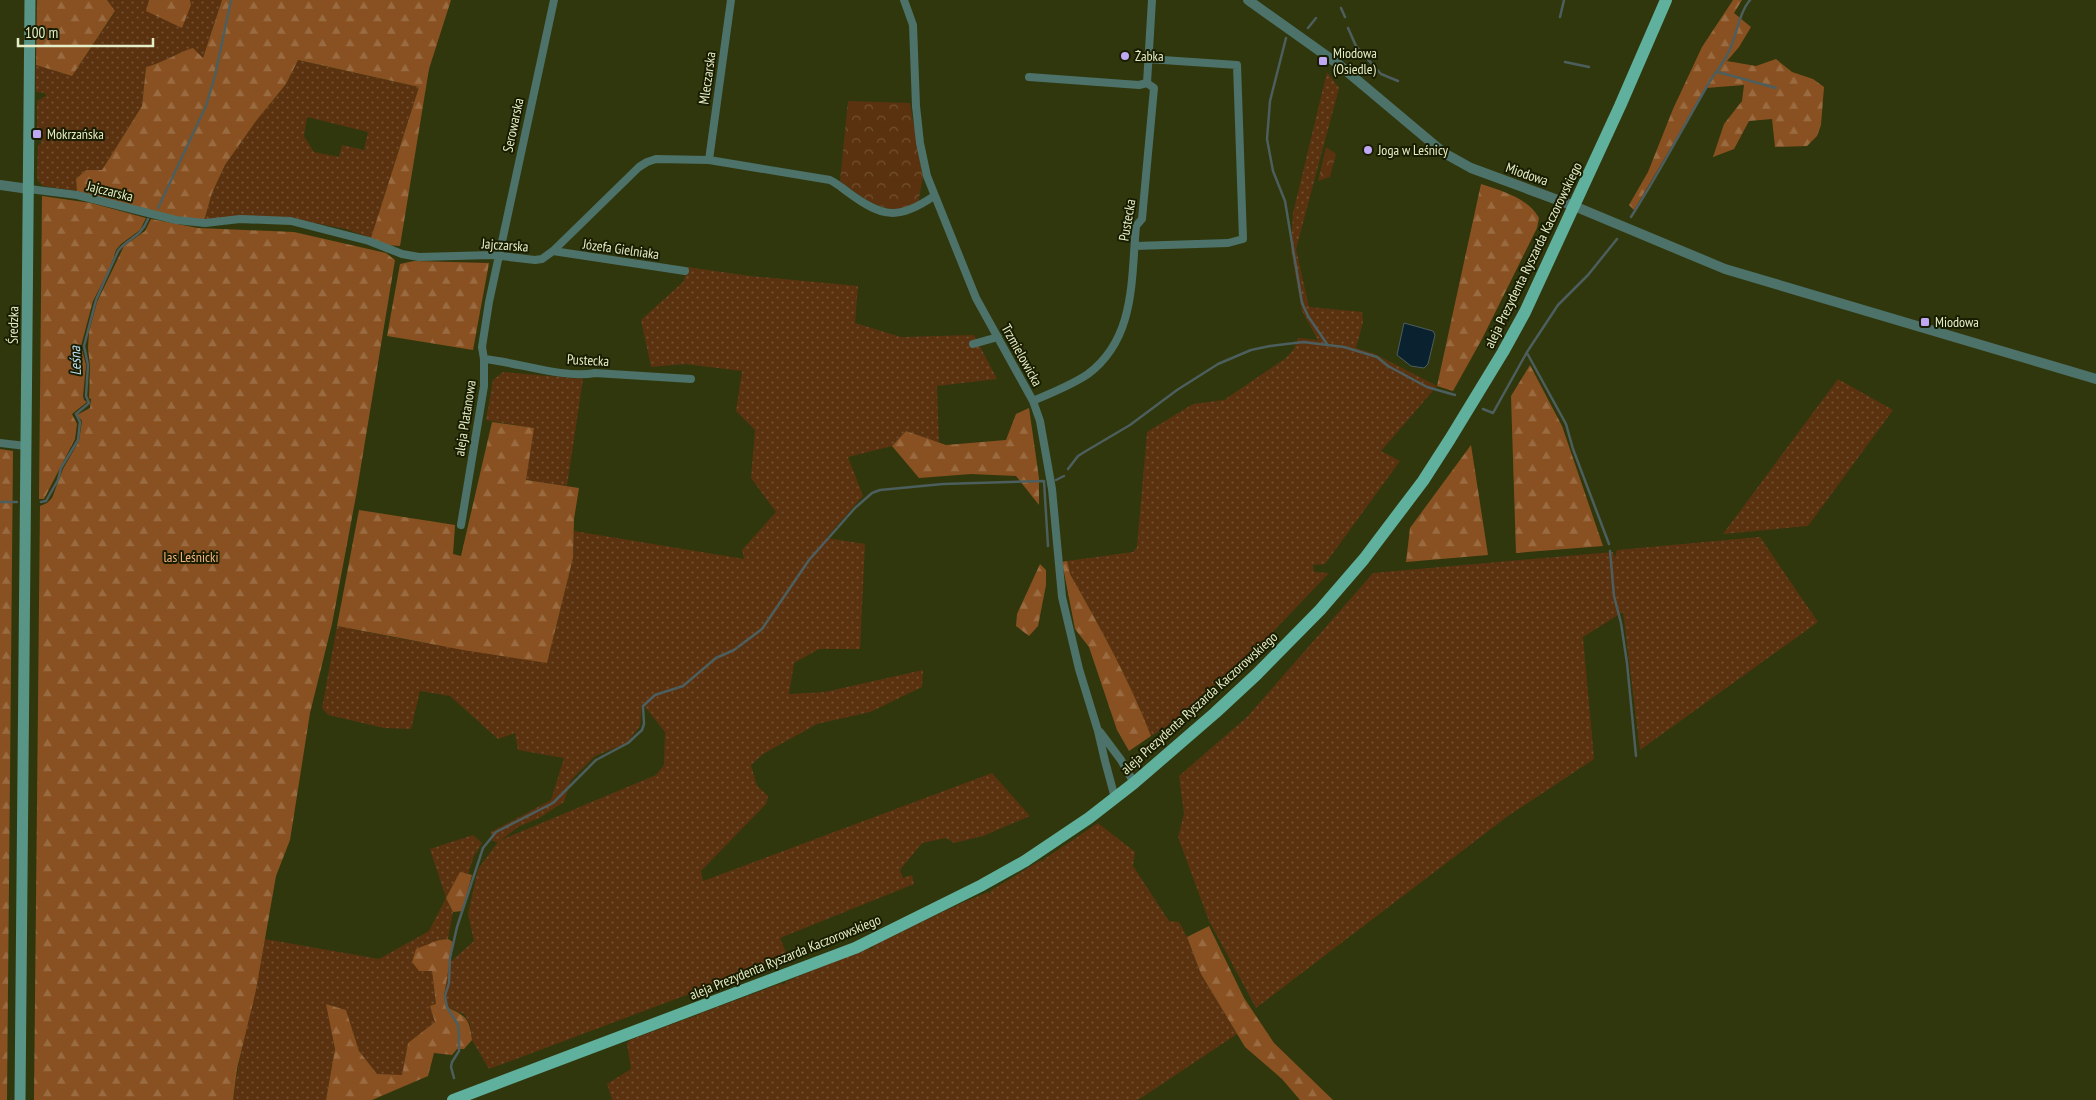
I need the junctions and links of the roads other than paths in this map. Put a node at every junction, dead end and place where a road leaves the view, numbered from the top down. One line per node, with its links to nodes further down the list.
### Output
1 (30, 0): 13 (main road, Średzka)
2 (554, 0): 18 (street, Serowarska)
3 (731, 0): 11 (street, Mleczarska)
4 (904, 0): 14 (street, Trzmielowicka)
5 (1152, 0): 8 (street, Pustecka)
6 (1248, 0): 15 (street, Miodowa)
7 (1666, 0): 15 (main road, aleja Prezydenta Ryszarda Kaczorowskiego)
8 (1148, 59): 10 (street, Pustecka); 16 (street)
9 (1029, 77): 10 (street)
10 (1147, 83): 16 (street, Pustecka)
11 (709, 160): 14 (street, Jajczarska); 17 (street, Jajczarska)
12 (0, 185): 13 (street)
13 (29, 189): 18 (street, Jajczarska); 27 (main road, Średzka)
14 (934, 196): 20 (street, Trzmielowicka)
15 (1574, 206): 24 (street, Miodowa); 30 (main road, aleja Prezydenta Ryszarda Kaczorowskiego)
16 (1134, 246): 25 (street, Pustecka)
17 (553, 251): 18 (street, Jajczarska); 19 (street, Józefa Gielniaka)
18 (498, 256): 22 (street, aleja Platanowa)
19 (685, 271)
20 (998, 338): 21 (street); 25 (street, Trzmielowicka)
21 (973, 344)
22 (484, 359): 23 (street, Pustecka); 28 (street, aleja Platanowa)
23 (691, 379)
24 (2096, 379)
25 (1033, 401): 29 (street, Trzmielowicka)
26 (0, 444): 27 (street)
27 (26, 446): 32 (main road, Średzka)
28 (460, 525)
29 (1098, 731): 30 (street, Trzmielowicka); 31 (street, Trzmielowicka)
30 (1134, 783): 31 (main road, aleja Prezydenta Ryszarda Kaczorowskiego)
31 (1116, 798): 33 (main road, aleja Prezydenta Ryszarda Kaczorowskiego)
32 (20, 1100)
33 (453, 1100)

